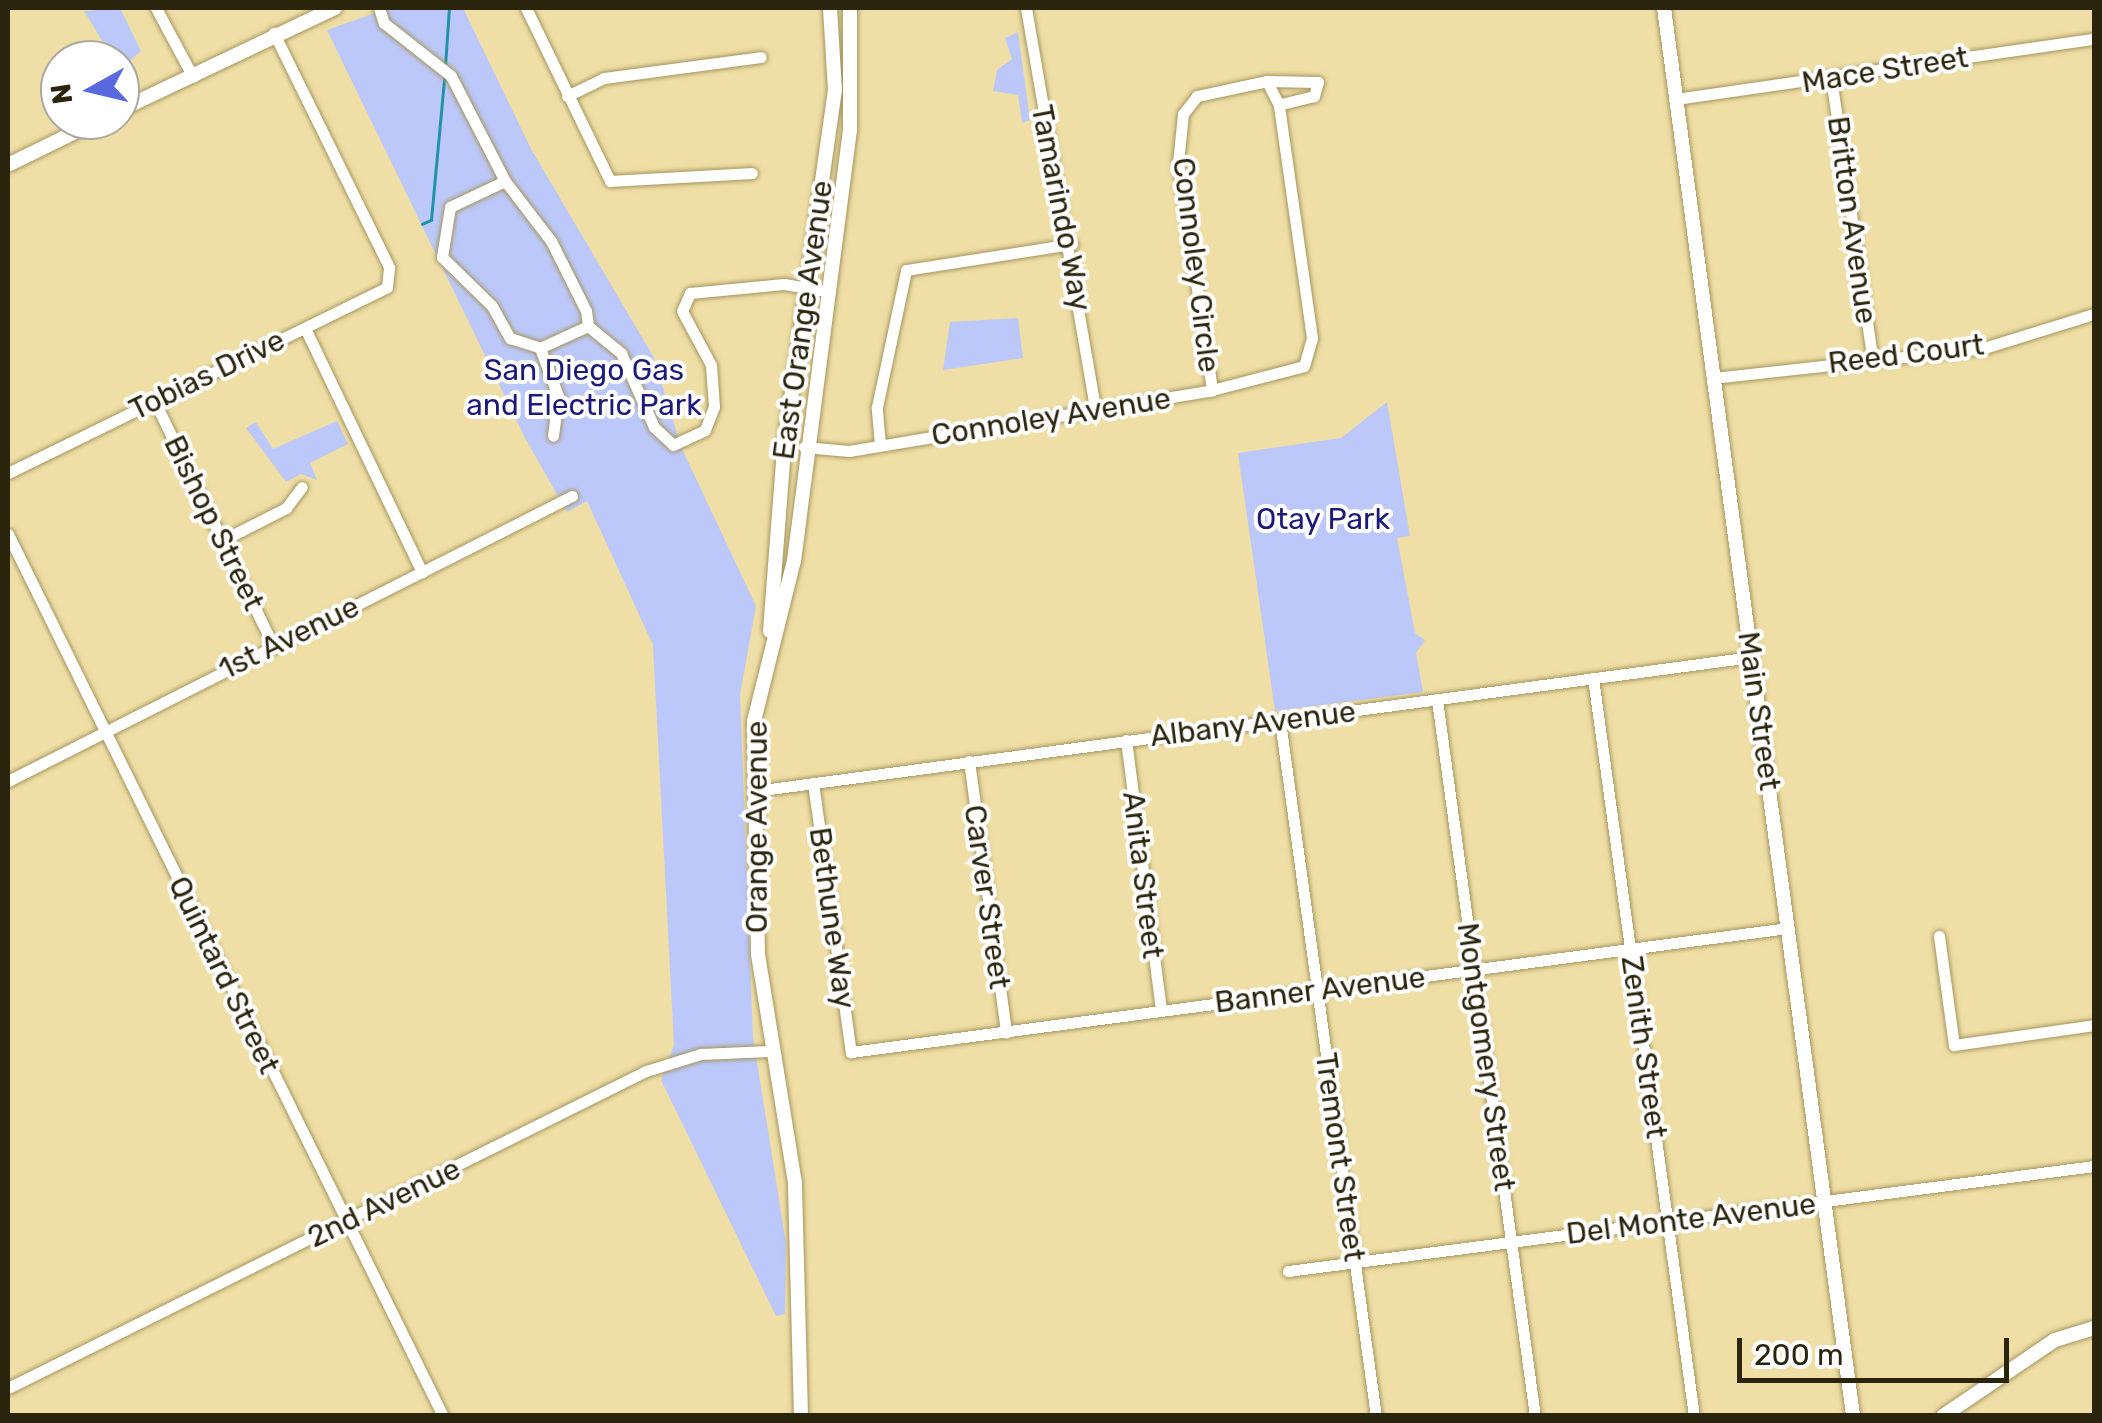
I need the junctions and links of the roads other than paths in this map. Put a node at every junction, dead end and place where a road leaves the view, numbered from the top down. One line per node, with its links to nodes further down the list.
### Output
1 (156, 8): 12 (street)
2 (336, 8): 9 (main road)
3 (379, 8): 22 (street)
4 (526, 8): 15 (street)
5 (830, 8): 24 (main road, East Orange Avenue)
6 (850, 8): 25 (main road, Orange Avenue)
7 (1026, 8): 23 (street, Tamarindo Way)
8 (1664, 8): 16 (main road, Main Street)
9 (274, 33): 12 (main road); 28 (street, Tobias Drive)
10 (2094, 39): 13 (street, Mace Street)
11 (762, 57): 15 (street)
12 (193, 76): 17 (main road)
13 (1831, 78): 16 (street, Mace Street); 30 (street, Britton Avenue)
14 (1266, 82): 18 (street); 18 (street, Connoley Circle); 32 (street, Connoley Circle)
15 (567, 96): 21 (street)
16 (1676, 99): 31 (main road, Main Street)
17 (140, 101)
18 (1280, 105): 32 (street, Connoley Avenue)
19 (59, 140): 20 (main road)
20 (8, 165)
21 (752, 173)
22 (505, 180): 27 (street); 29 (street)
23 (1072, 244): 34 (street, Tamarindo Way); 37 (street)
24 (807, 287): 25 (street); 27 (street); 36 (main road, East Orange Avenue)
25 (826, 291): 38 (main road, Orange Avenue)
26 (2094, 314): 30 (street, Reed Court)
27 (588, 326): 29 (street)
28 (305, 328): 33 (street, Tobias Drive); 44 (street)
29 (540, 348): 35 (street)
30 (1873, 362): 31 (street, Reed Court)
31 (1713, 378): 47 (main road, Main Street)
32 (1212, 390): 34 (street, Connoley Avenue)
33 (154, 400): 39 (street, Tobias Drive); 43 (street, Bishop Street)
34 (1095, 410): 37 (street, Connoley Avenue)
35 (553, 436)
36 (784, 444): 38 (main road); 45 (main road, East Orange Avenue)
37 (880, 446): 38 (street, Connoley Avenue)
38 (804, 447): 45 (main road, Orange Avenue)
39 (8, 473)
40 (302, 488): 43 (street)
41 (572, 496): 44 (street, 1st Avenue)
42 (8, 534): 51 (street, Quintard Street)
43 (223, 540): 46 (street, Bishop Street)
44 (422, 572): 46 (street, 1st Avenue)
45 (770, 632): 56 (main road, Orange Avenue)
46 (274, 647): 51 (street, 1st Avenue)
47 (1751, 658): 48 (street, Albany Avenue); 57 (main road, Main Street)
48 (1593, 678): 49 (street, Albany Avenue); 59 (street, Zenith Street)
49 (1437, 700): 50 (street, Albany Avenue); 60 (street, Montgomery Street)
50 (1280, 721): 52 (street, Albany Avenue); 61 (street, Tremont Street)
51 (102, 731): 54 (street, 1st Avenue); 70 (street, Quintard Street)
52 (1126, 740): 53 (street, Albany Avenue); 62 (street, Anita Street)
53 (969, 762): 55 (street, Albany Avenue); 64 (street, Carver Street)
54 (8, 780)
55 (813, 784): 56 (street, Albany Avenue); 66 (street, Bethune Way)
56 (755, 790): 65 (main road, Orange Avenue)
57 (1788, 928): 59 (street, Banner Avenue); 68 (main road, Main Street)
58 (1938, 936): 63 (street)
59 (1631, 950): 60 (street, Banner Avenue); 69 (street, Zenith Street)
60 (1474, 971): 61 (street, Banner Avenue); 71 (street, Montgomery Street)
61 (1316, 990): 62 (street, Banner Avenue); 72 (street, Tremont Street)
62 (1161, 1010): 64 (street, Banner Avenue)
63 (2094, 1025)
64 (1006, 1032): 66 (street, Banner Avenue)
65 (769, 1051): 70 (street, 2nd Avenue); 77 (main road, Orange Avenue)
66 (851, 1052)
67 (2094, 1166): 68 (street, Del Monte Avenue)
68 (1826, 1202): 69 (street, Del Monte Avenue); 81 (main road, Main Street)
69 (1667, 1220): 71 (street, Del Monte Avenue); 80 (street, Zenith Street)
70 (346, 1222): 75 (street, 2nd Avenue); 76 (street, Quintard Street)
71 (1512, 1242): 72 (street, Del Monte Avenue); 79 (street, Montgomery Street)
72 (1355, 1262): 73 (street, Del Monte Avenue); 78 (street, Tremont Street)
73 (1288, 1271)
74 (2094, 1328): 82 (main road)
75 (8, 1388)
76 (442, 1416)
77 (801, 1416)
78 (1376, 1416)
79 (1535, 1416)
80 (1694, 1416)
81 (1852, 1416)
82 (1943, 1416)

